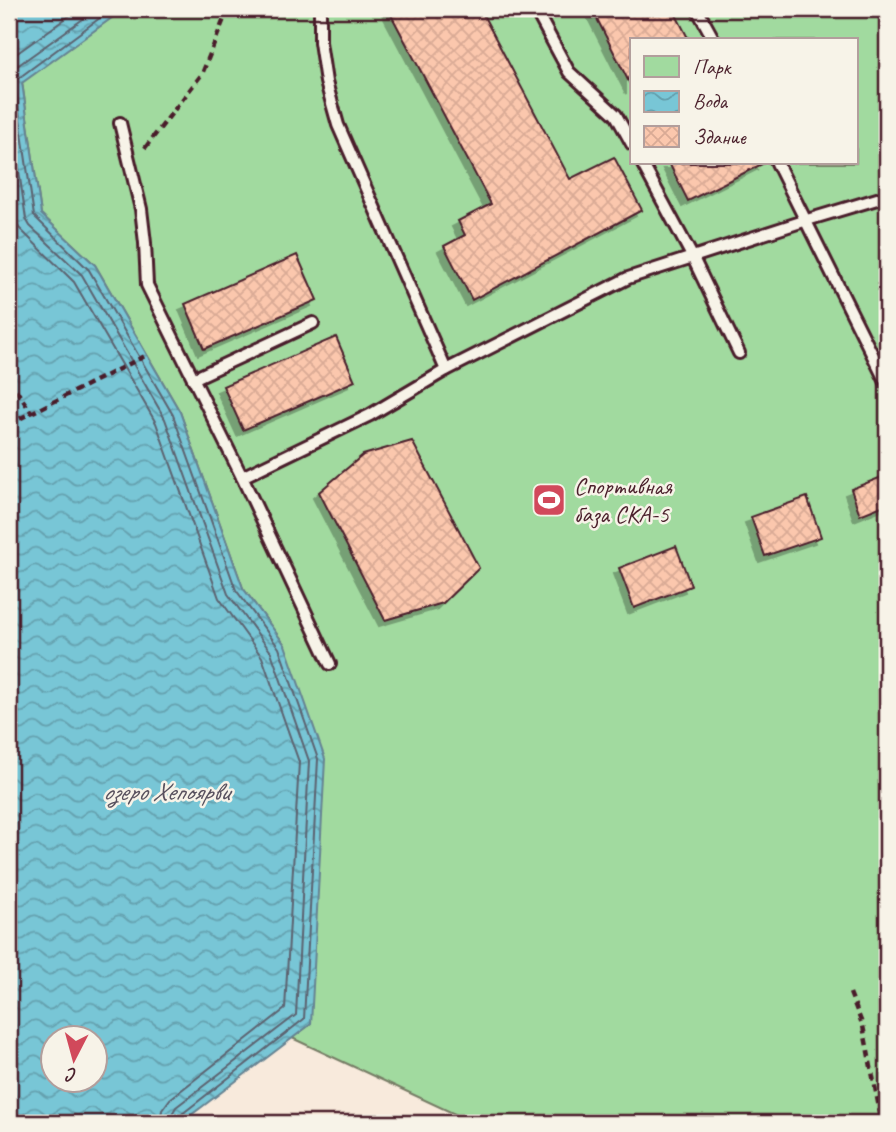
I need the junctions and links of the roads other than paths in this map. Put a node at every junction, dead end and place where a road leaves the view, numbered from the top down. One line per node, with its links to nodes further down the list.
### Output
1 (320, 9): 14 (lane)
2 (535, 9): 6 (lane)
3 (697, 9): 4 (lane)
4 (713, 38)
5 (120, 122): 15 (lane)
6 (630, 140)
7 (643, 164): 11 (lane)
8 (778, 164): 10 (lane)
9 (887, 196): 10 (lane)
10 (807, 220): 11 (lane); 16 (lane)
11 (692, 256): 13 (lane); 14 (lane)
12 (313, 323): 15 (lane)
13 (739, 353)
14 (446, 370): 17 (lane)
15 (193, 379): 17 (lane)
16 (887, 384)
17 (242, 477): 18 (lane)
18 (330, 664)

